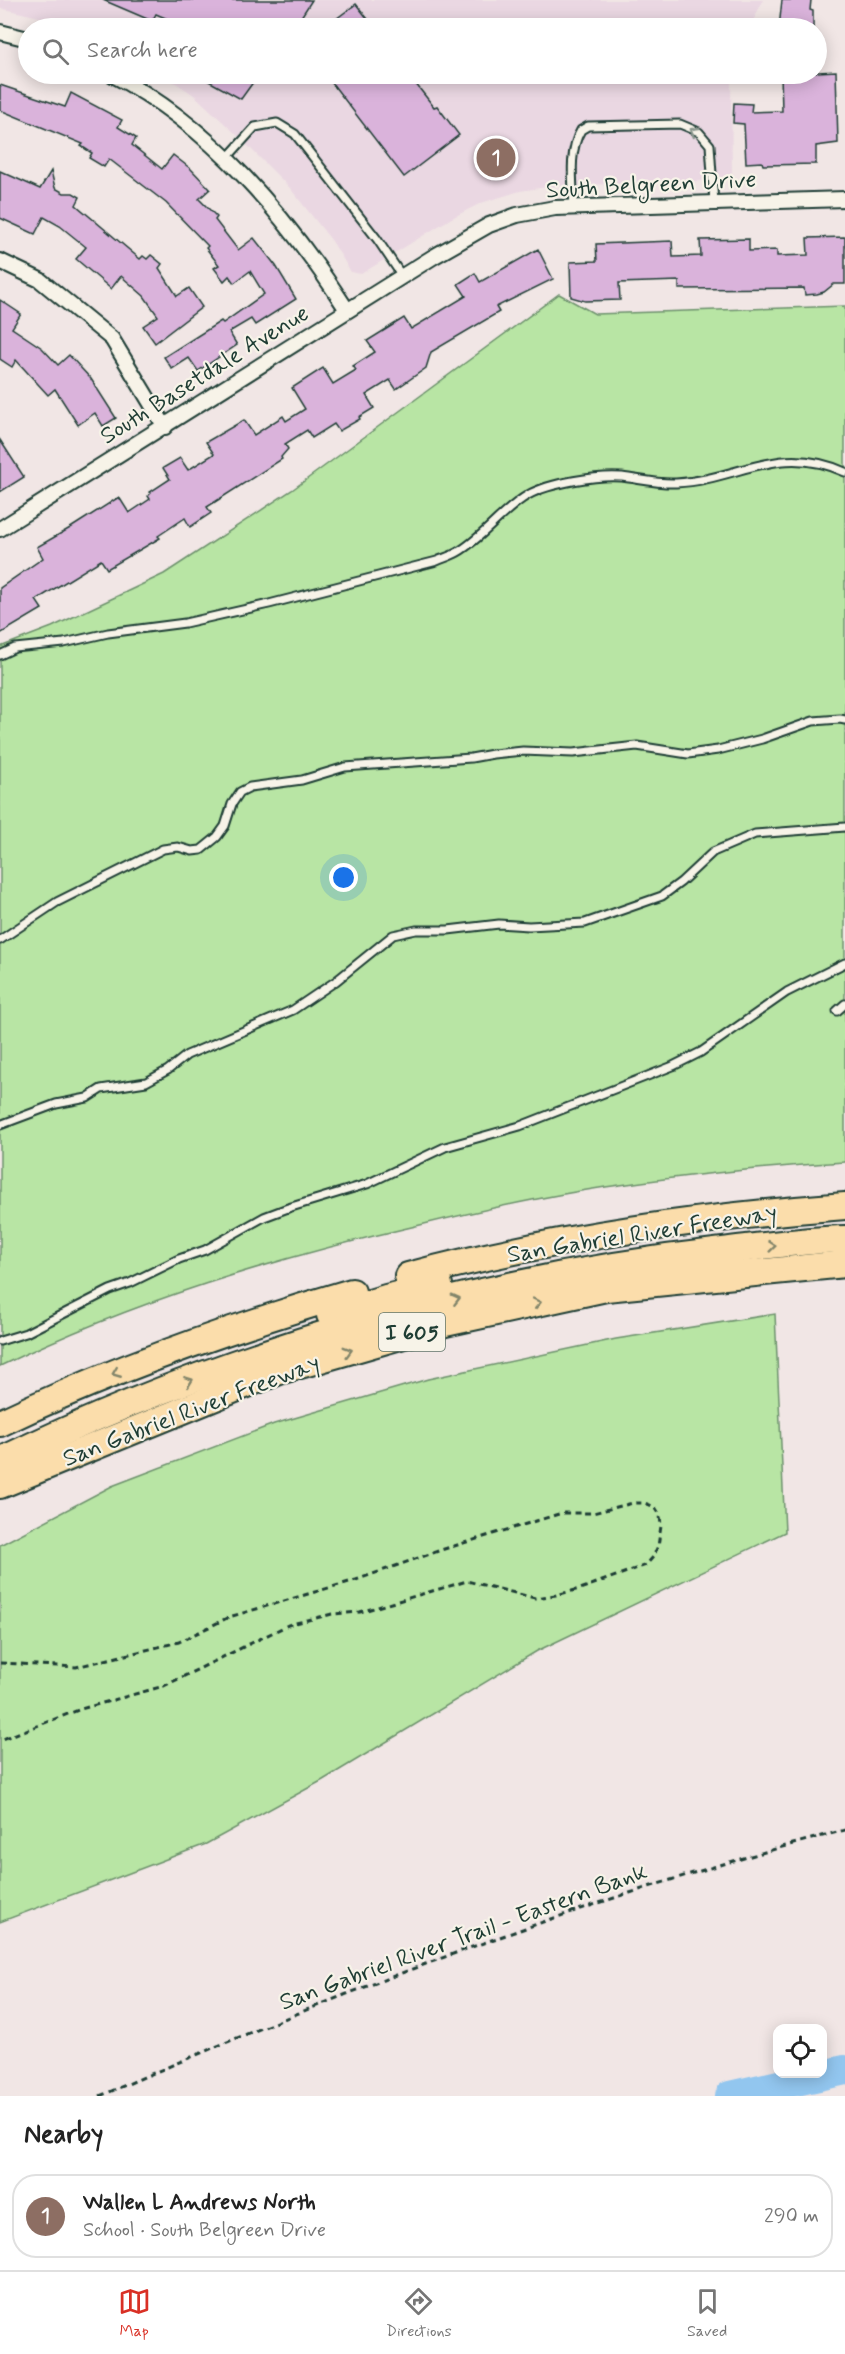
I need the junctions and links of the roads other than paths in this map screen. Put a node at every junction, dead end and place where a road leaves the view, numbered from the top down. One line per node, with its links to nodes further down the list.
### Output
1 (0, 32): 2 (street)
2 (18, 36)
3 (131, 84): 4 (street)
4 (226, 159): 10 (lane); 11 (street)
5 (845, 199): 6 (street, South Belgreen Drive)
6 (714, 203): 7 (street, South Belgreen Drive); 7 (lane, one-way to 7)
7 (574, 208): 8 (street, South Belgreen Drive)
8 (433, 257): 10 (street, South Basetdale Avenue)
9 (0, 261): 12 (street)
10 (402, 276): 11 (street, South Basetdale Avenue)
11 (347, 310): 12 (street, South Basetdale Avenue)
12 (165, 427): 14 (street, South Basetdale Avenue)
13 (845, 472): 15 (lane)
14 (0, 529)
15 (0, 655)
16 (845, 720): 18 (lane)
17 (845, 827): 22 (lane)
18 (0, 940)
19 (845, 963): 27 (lane)
20 (845, 1004): 21 (lane)
21 (837, 1011)
22 (0, 1125)
23 (845, 1206): 28 (highway, San Gabriel River Freeway / I 605, one-way to 28)
24 (845, 1222): 29 (highway)
25 (845, 1239): 30 (highway, one-way to 25)
26 (845, 1264): 31 (highway, San Gabriel River Freeway / I 605, one-way to 26)
27 (0, 1341)
28 (0, 1423)
29 (0, 1442)
30 (0, 1461)
31 (0, 1485)

